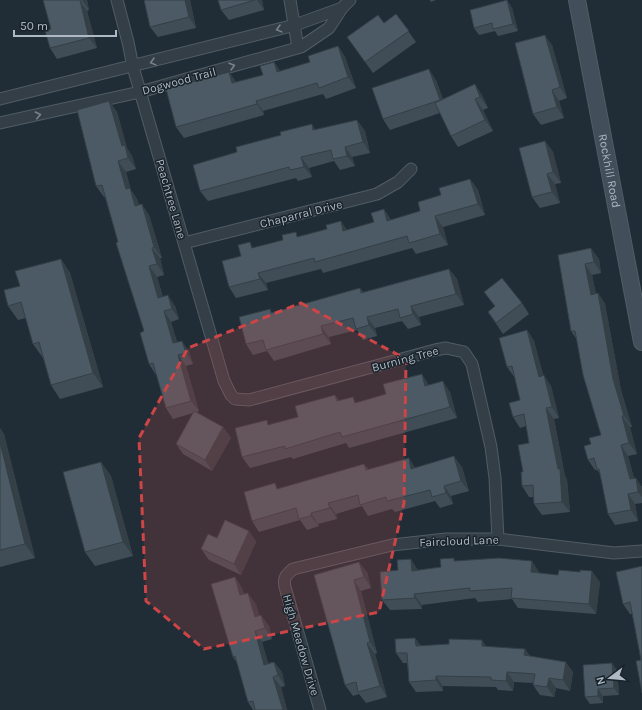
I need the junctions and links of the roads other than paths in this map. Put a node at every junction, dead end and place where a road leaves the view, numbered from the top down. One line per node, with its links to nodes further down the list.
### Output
1 (117, 0): 7 (street, Peachtree Lane)
2 (290, 0): 5 (street)
3 (577, 0): 13 (street, Rockhill Road)
4 (346, 4): 5 (street, Dogwood Trail); 6 (street, Dogwood Trail)
5 (295, 25): 6 (street); 7 (street, Dogwood Trail, one-way to 7)
6 (301, 47): 8 (street, Dogwood Trail, one-way to 6)
7 (133, 67): 8 (street, Peachtree Lane); 9 (street, Dogwood Trail)
8 (140, 92): 10 (street, Dogwood Trail, one-way to 8); 12 (street, Peachtree Lane)
9 (0, 99)
10 (0, 123)
11 (411, 168): 12 (street, Chaparral Drive)
12 (184, 243): 14 (street, Peachtree Lane)
13 (642, 342)
14 (231, 396): 15 (street, Burning Tree)
15 (498, 539): 16 (street, Faircloud Lane); 17 (street, Faircloud Lane)
16 (642, 551)
17 (284, 580): 18 (street, High Meadow Drive)
18 (320, 710)

